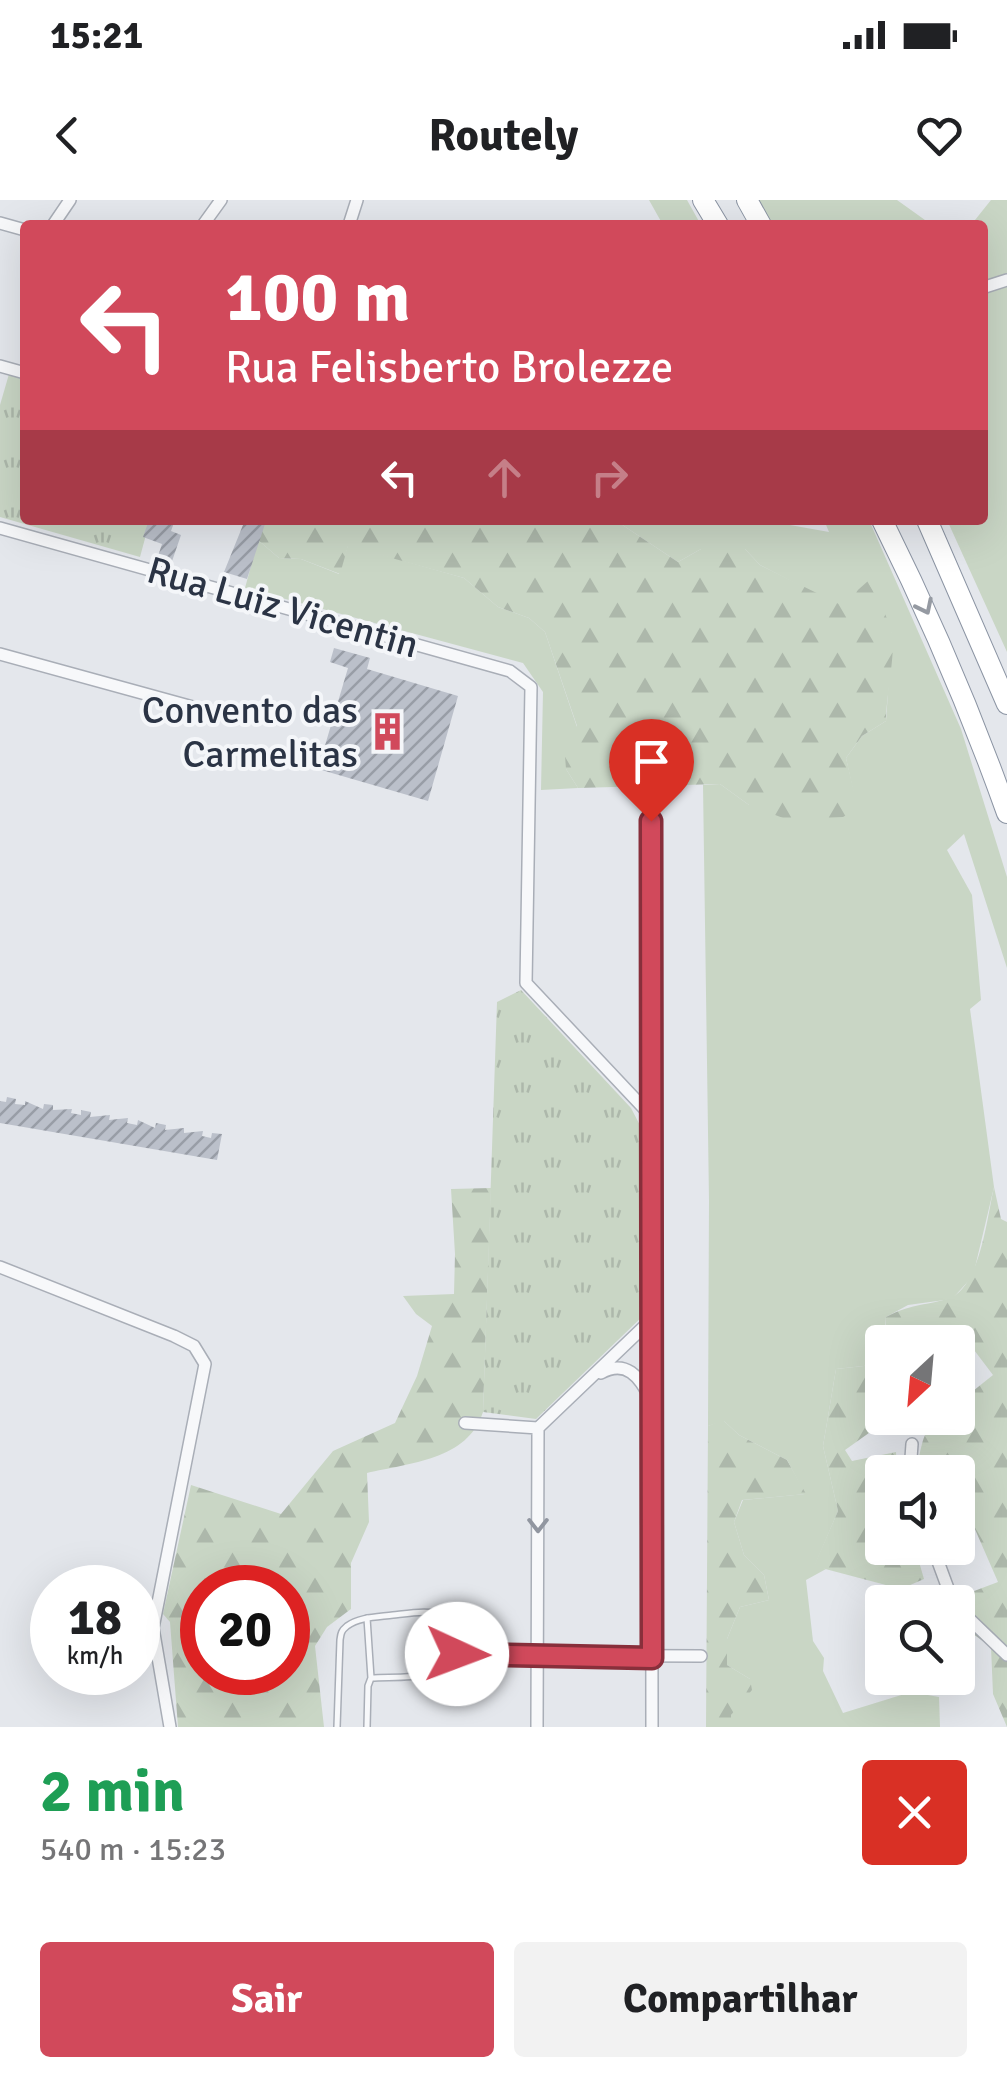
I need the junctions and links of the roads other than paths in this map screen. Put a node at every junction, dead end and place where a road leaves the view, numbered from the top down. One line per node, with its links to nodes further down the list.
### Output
1 (884, 525): 7 (highway, one-way to 7)
2 (929, 525): 5 (highway)
3 (0, 528): 9 (street, Rua Luiz Vicentin)
4 (0, 654): 6 (street)
5 (1007, 704)
6 (210, 712)
7 (1007, 813)
8 (651, 821): 9 (street)
9 (653, 1118): 11 (street)
10 (0, 1267): 26 (street)
11 (652, 1319): 12 (street); 13 (street)
12 (590, 1378): 13 (street); 15 (street)
13 (652, 1402): 24 (street)
14 (464, 1423): 15 (street)
15 (538, 1428): 22 (street, one-way to 22)
16 (912, 1444): 17 (street)
17 (911, 1455)
18 (367, 1618): 20 (lane); 25 (lane); 27 (lane)
19 (975, 1624): 21 (street)
20 (462, 1654): 22 (street); 25 (lane)
21 (1007, 1655)
22 (537, 1656): 24 (street); 29 (street)
23 (701, 1656): 24 (street)
24 (652, 1658): 30 (street)
25 (371, 1678): 28 (lane)
26 (170, 1727)
27 (337, 1727)
28 (368, 1727)
29 (537, 1727)
30 (652, 1727)

